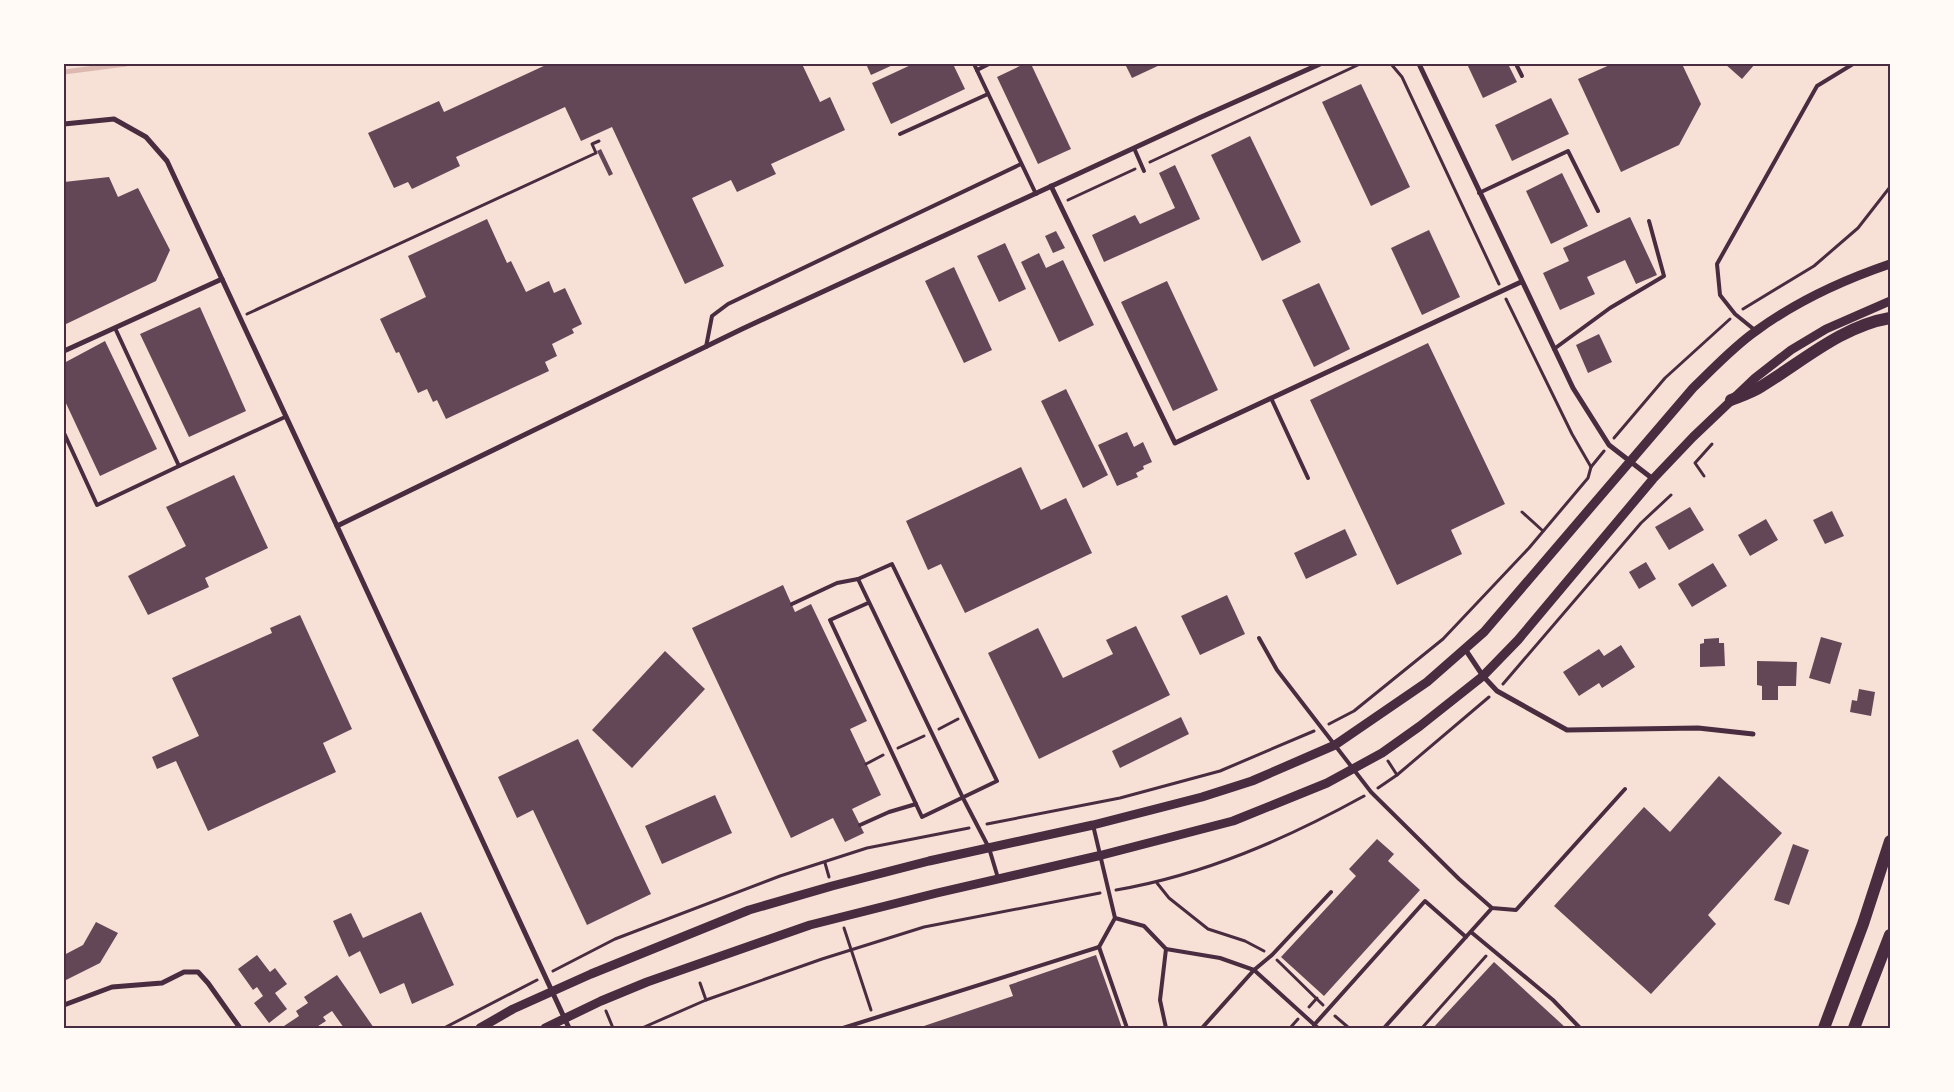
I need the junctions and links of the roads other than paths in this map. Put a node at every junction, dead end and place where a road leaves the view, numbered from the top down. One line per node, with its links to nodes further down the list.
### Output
1 (974, 64): 7 (lane)
2 (989, 64): 7 (lane)
3 (1320, 64): 12 (street)
4 (1419, 64): 16 (street)
5 (1516, 64): 8 (lane)
6 (1852, 64): 26 (lane)
7 (976, 70): 9 (lane)
8 (1522, 76)
9 (988, 94): 11 (lane); 13 (lane)
10 (64, 124): 21 (street)
11 (900, 134)
12 (1134, 148): 14 (lane); 15 (street)
13 (1022, 164): 17 (lane); 27 (lane)
14 (1144, 171)
15 (1051, 186): 17 (street); 30 (street)
16 (1479, 192): 18 (lane); 22 (street)
17 (1036, 194): 27 (street)
18 (1598, 211)
19 (1649, 221): 28 (lane)
20 (1890, 264): 26 (street)
21 (222, 279): 25 (street); 32 (street)
22 (1522, 282): 28 (street); 30 (street)
23 (1890, 301): 31 (street)
24 (1890, 318): 31 (main road)
25 (115, 328): 29 (street); 35 (lane)
26 (1756, 331): 34 (street)
27 (706, 346): 38 (street)
28 (1554, 349): 34 (street)
29 (64, 351)
30 (1271, 398): 36 (lane)
31 (1731, 400): 37 (street)
32 (285, 417): 35 (lane); 38 (street)
33 (64, 433): 35 (lane)
34 (1630, 462): 37 (street); 43 (street)
35 (179, 466)
36 (1308, 478)
37 (1653, 479): 44 (street)
38 (337, 526): 66 (street)
39 (858, 579): 40 (lane); 41 (lane); 49 (lane)
40 (868, 602): 49 (lane); 50 (lane)
41 (792, 604)
42 (1259, 638): 46 (lane)
43 (1465, 649): 44 (street); 46 (street)
44 (1483, 676): 45 (street); 47 (street)
45 (1753, 734)
46 (1335, 745): 47 (lane); 52 (street)
47 (1353, 769): 55 (street); 58 (lane)
48 (1624, 789): 58 (lane)
49 (963, 798): 50 (lane); 54 (lane)
50 (916, 804): 51 (lane)
51 (860, 825)
52 (1093, 825): 54 (street); 55 (lane)
53 (1890, 841): 81 (main road)
54 (989, 848): 56 (lane); 66 (street)
55 (1102, 855): 56 (street); 59 (lane)
56 (998, 880): 68 (street)
57 (1331, 892): 65 (lane)
58 (1492, 908): 60 (lane)
59 (1115, 918): 63 (lane); 64 (lane)
60 (1470, 932): 62 (lane); 80 (lane)
61 (1890, 935): 82 (main road)
62 (1466, 937): 69 (lane); 79 (lane)
63 (1099, 946): 74 (lane); 75 (lane)
64 (1166, 949): 65 (lane); 76 (lane)
65 (1254, 970): 69 (lane); 77 (lane)
66 (552, 992): 68 (street); 71 (street)
67 (64, 1005): 70 (street)
68 (564, 1018): 72 (street); 73 (street)
69 (1314, 1025): 78 (lane)
70 (240, 1028)
71 (480, 1028)
72 (545, 1028)
73 (569, 1028)
74 (843, 1028)
75 (1127, 1028)
76 (1166, 1028)
77 (1202, 1028)
78 (1318, 1028)
79 (1384, 1028)
80 (1580, 1028)
81 (1824, 1028)
82 (1854, 1028)

